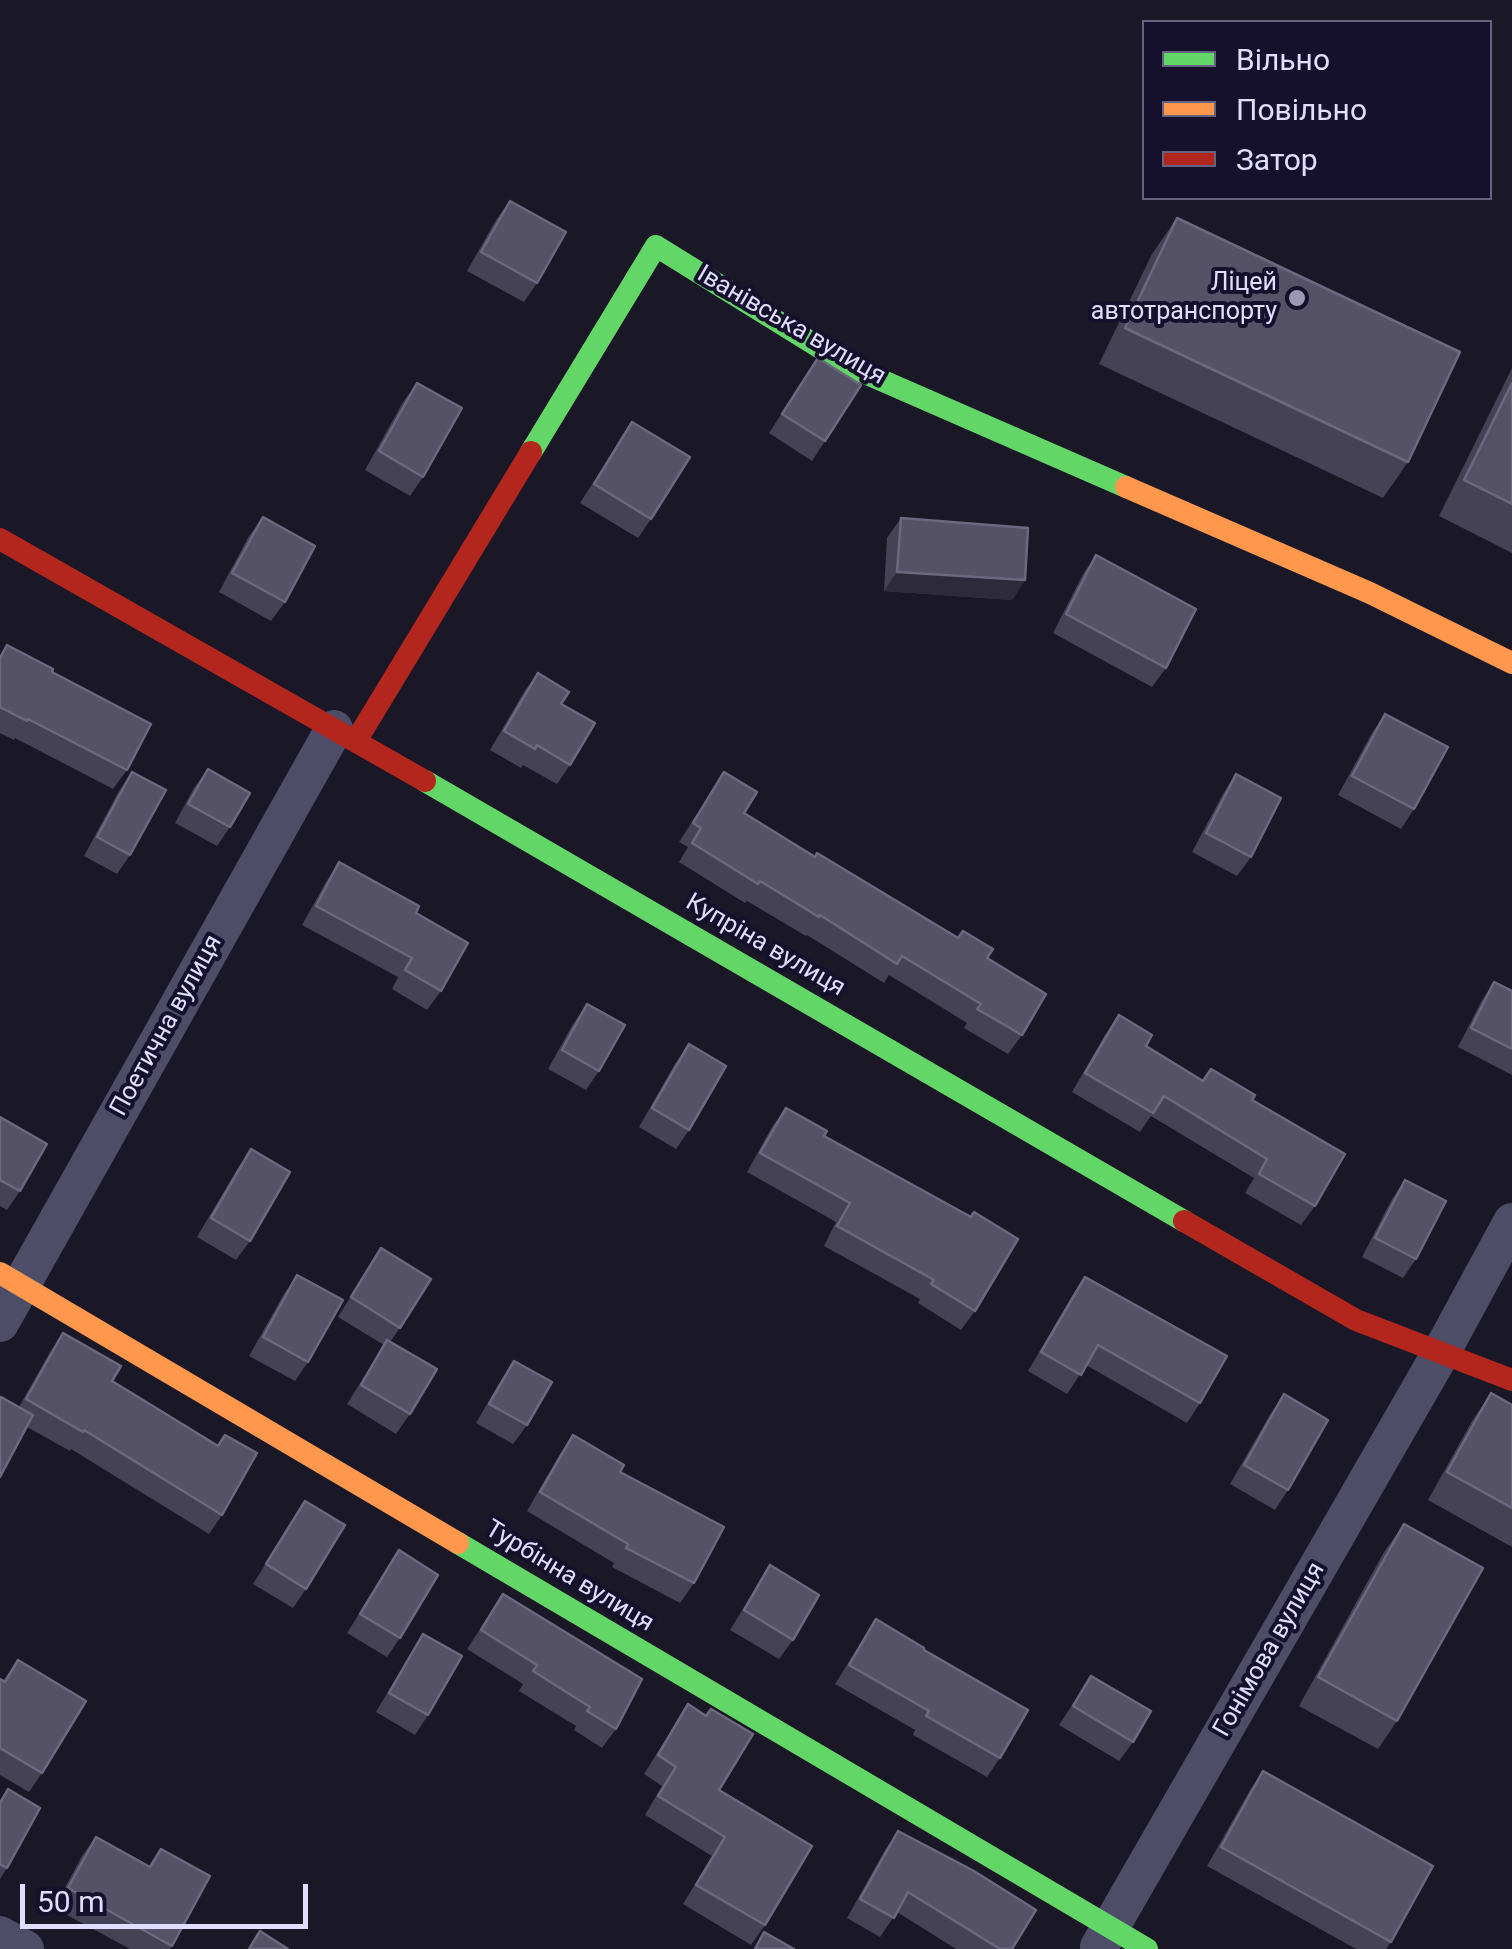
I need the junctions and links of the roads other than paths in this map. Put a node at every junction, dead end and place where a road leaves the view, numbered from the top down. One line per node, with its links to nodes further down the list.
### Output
1 (0, 540): 3 (street, Купріна вулиця)
2 (1512, 662): 3 (street, Іванівська вулиця)
3 (345, 736): 5 (street, Поетична вулиця); 7 (street, Купріна вулиця)
4 (1512, 1222): 7 (street)
5 (10, 1279): 6 (street, Поетична вулиця); 10 (street, Турбінна вулиця)
6 (0, 1323)
7 (1442, 1351): 8 (street, Купріна вулиця); 10 (street, Гонімова вулиця)
8 (1512, 1380)
9 (0, 1934): 11 (street)
10 (1104, 1939): 12 (street, Турбінна вулиця)
11 (25, 1949)
12 (1147, 1949)

